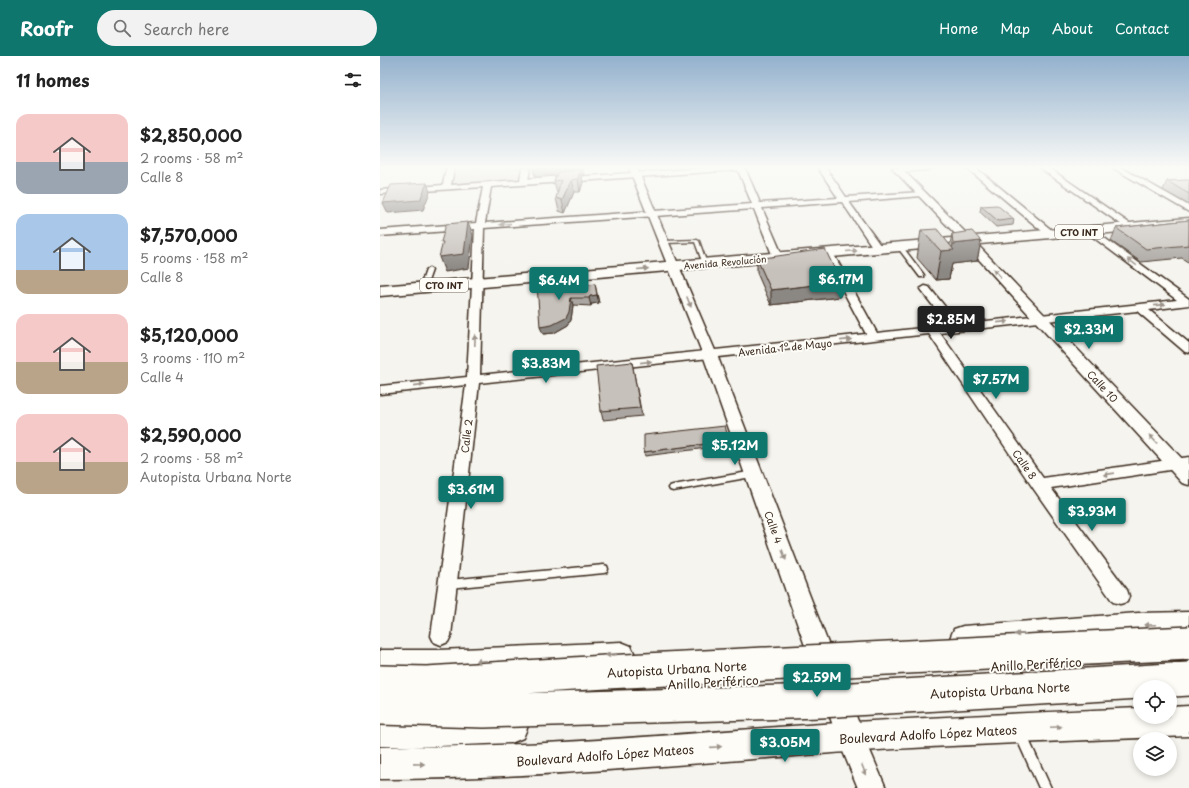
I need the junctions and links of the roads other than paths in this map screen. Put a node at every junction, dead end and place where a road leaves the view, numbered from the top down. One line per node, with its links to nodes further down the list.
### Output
1 (484, 202): 14 (street, Calle 2)
2 (647, 202): 12 (street, Calle 4)
3 (754, 202): 10 (street)
4 (804, 202): 10 (street)
5 (846, 202): 22 (street)
6 (929, 202): 19 (street, Calle 10)
7 (1012, 202): 18 (street)
8 (1094, 202): 15 (street)
9 (1177, 202): 11 (street)
10 (756, 206): 12 (street); 24 (street)
11 (1189, 209)
12 (651, 213): 14 (street, one-way to 14); 20 (street, Calle 4)
13 (1189, 222): 15 (main road, Avenida Revolución / CTO INT)
14 (480, 226): 17 (street); 29 (street, Calle 2)
15 (1131, 227): 16 (main road, Avenida Revolución / CTO INT)
16 (1089, 231): 18 (main road, Avenida Revolución / CTO INT); 33 (street, one-way to 16)
17 (380, 233)
18 (1051, 234): 19 (main road, Avenida Revolución / CTO INT)
19 (968, 241): 21 (main road, Avenida Revolución / CTO INT); 35 (street, Calle 10, one-way to 19)
20 (664, 242): 25 (lane); 26 (street, Calle 4)
21 (900, 247): 22 (main road, Avenida Revolución / CTO INT); 28 (lane)
22 (878, 249): 23 (main road, Avenida Revolución / CTO INT, one-way to 22)
23 (828, 253): 24 (main road, Avenida Revolución / CTO INT); 38 (street)
24 (778, 257): 25 (main road, Avenida Revolución / CTO INT)
25 (705, 264): 26 (main road, Avenida Revolución / CTO INT)
26 (674, 266): 29 (main road, Avenida Revolución / CTO INT, one-way to 26); 40 (street, Calle 4, one-way to 40)
27 (429, 270): 30 (lane)
28 (922, 276)
29 (476, 282): 30 (main road, Avenida Revolución / CTO INT); 41 (street, Calle 2, one-way to 29)
30 (424, 287): 32 (main road, Avenida Revolución / CTO INT)
31 (925, 289): 36 (street)
32 (380, 291)
33 (1188, 302): 34 (street, Avenida 1º de Mayo, one-way to 33)
34 (1139, 307): 35 (street, Avenida 1º de Mayo); 39 (street)
35 (1040, 318): 36 (street, Avenida 1º de Mayo, one-way to 35); 43 (street, Calle 10, one-way to 35)
36 (956, 328): 37 (street, Avenida 1º de Mayo)
37 (932, 330): 38 (street, Avenida 1º de Mayo); 46 (street, Calle 8)
38 (873, 337): 40 (street, Avenida 1º de Mayo, one-way to 38)
39 (1189, 349)
40 (710, 355): 41 (street, Avenida 1º de Mayo, one-way to 40); 44 (street, Calle 4)
41 (474, 379): 42 (street, Avenida 1º de Mayo, one-way to 41); 49 (street, Calle 2)
42 (380, 390)
43 (1182, 463): 45 (street, Calle 10); 46 (street, one-way to 46)
44 (754, 474): 47 (lane); 54 (street, Calle 4, one-way to 54)
45 (1189, 478)
46 (1039, 484): 50 (street, Calle 8)
47 (673, 488)
48 (604, 569): 49 (lane)
49 (448, 584): 52 (street, Calle 2)
50 (1120, 596)
51 (1189, 624): 54 (main road, one-way to 54)
52 (441, 636)
53 (1189, 643): 58 (highway, Autopista Urbana Norte, bridge)
54 (818, 646): 56 (main road, one-way to 56); 67 (street, Calle 4)
55 (1189, 656): 61 (highway, Anillo Periférico)
56 (380, 663)
57 (1189, 679): 63 (highway, Autopista Urbana Norte, bridge)
58 (380, 682)
59 (1189, 689): 60 (highway)
60 (1177, 690)
61 (380, 692)
62 (1133, 692): 65 (highway)
63 (380, 708)
64 (1189, 720): 66 (main road, Boulevard Adolfo López Mateos, one-way to 64)
65 (380, 729)
66 (1018, 729): 67 (main road, Boulevard Adolfo López Mateos); 70 (lane)
67 (851, 737): 68 (main road, Boulevard Adolfo López Mateos, one-way to 67); 69 (street, Calle 4, one-way to 69)
68 (380, 763)
69 (872, 788)
70 (1045, 788)

